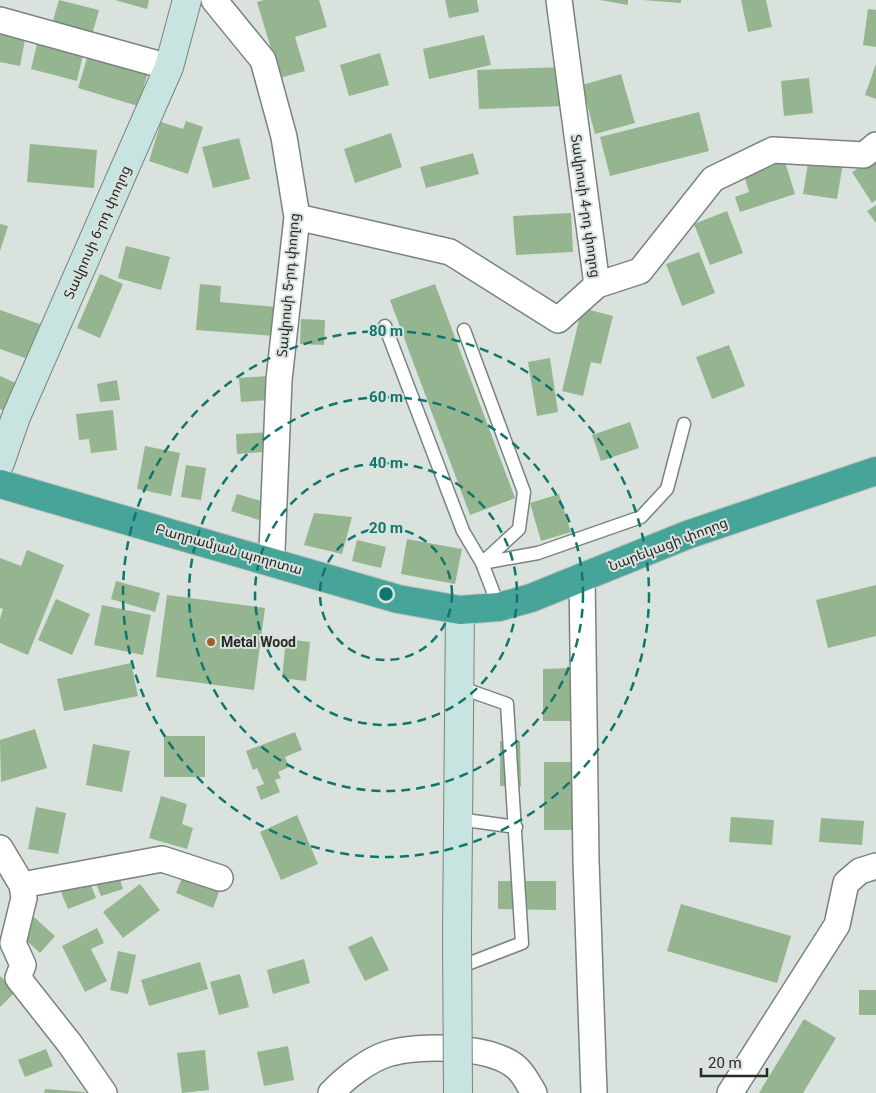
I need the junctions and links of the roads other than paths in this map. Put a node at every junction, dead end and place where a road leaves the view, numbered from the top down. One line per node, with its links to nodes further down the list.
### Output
1 (187, 0): 5 (street, Տավրոսի 6-րդ փողոց)
2 (214, 0): 7 (street, Տավրոսի 5-րդ փողոց)
3 (559, 0): 8 (street, Տավրոսի 4-րդ փողոց)
4 (0, 20): 5 (street)
5 (169, 68): 12 (street, Տավրոսի 6-րդ փողոց)
6 (876, 145): 8 (street)
7 (297, 217): 8 (street, Տավրոսի 4-րդ փողոց); 15 (street, Տավրոսի 5-րդ փողոց)
8 (597, 285)
9 (385, 326): 16 (lane)
10 (464, 330): 16 (lane)
11 (684, 424): 16 (lane)
12 (0, 463)
13 (876, 471): 17 (highway, Նարեկացի փողոց)
14 (0, 484): 15 (highway, Բաղրամյան պողոտա)
15 (269, 560): 19 (highway, Բաղրամյան պողոտա)
16 (482, 563): 18 (lane)
17 (582, 577): 18 (highway, Նարեկացի փողոց); 33 (street)
18 (499, 607): 19 (highway, Նարեկացի փողոց)
19 (460, 610): 20 (street)
20 (459, 687): 21 (street); 22 (lane)
21 (458, 819): 22 (lane); 28 (street, bridge)
22 (516, 828): 28 (lane)
23 (0, 848): 26 (street)
24 (876, 866): 34 (street)
25 (220, 878): 26 (street)
26 (22, 885): 27 (street)
27 (12, 962): 29 (street)
28 (457, 968): 31 (street, bridge)
29 (104, 1093)
30 (330, 1093): 32 (street)
31 (458, 1093)
32 (534, 1093)
33 (594, 1093)
34 (730, 1093)

